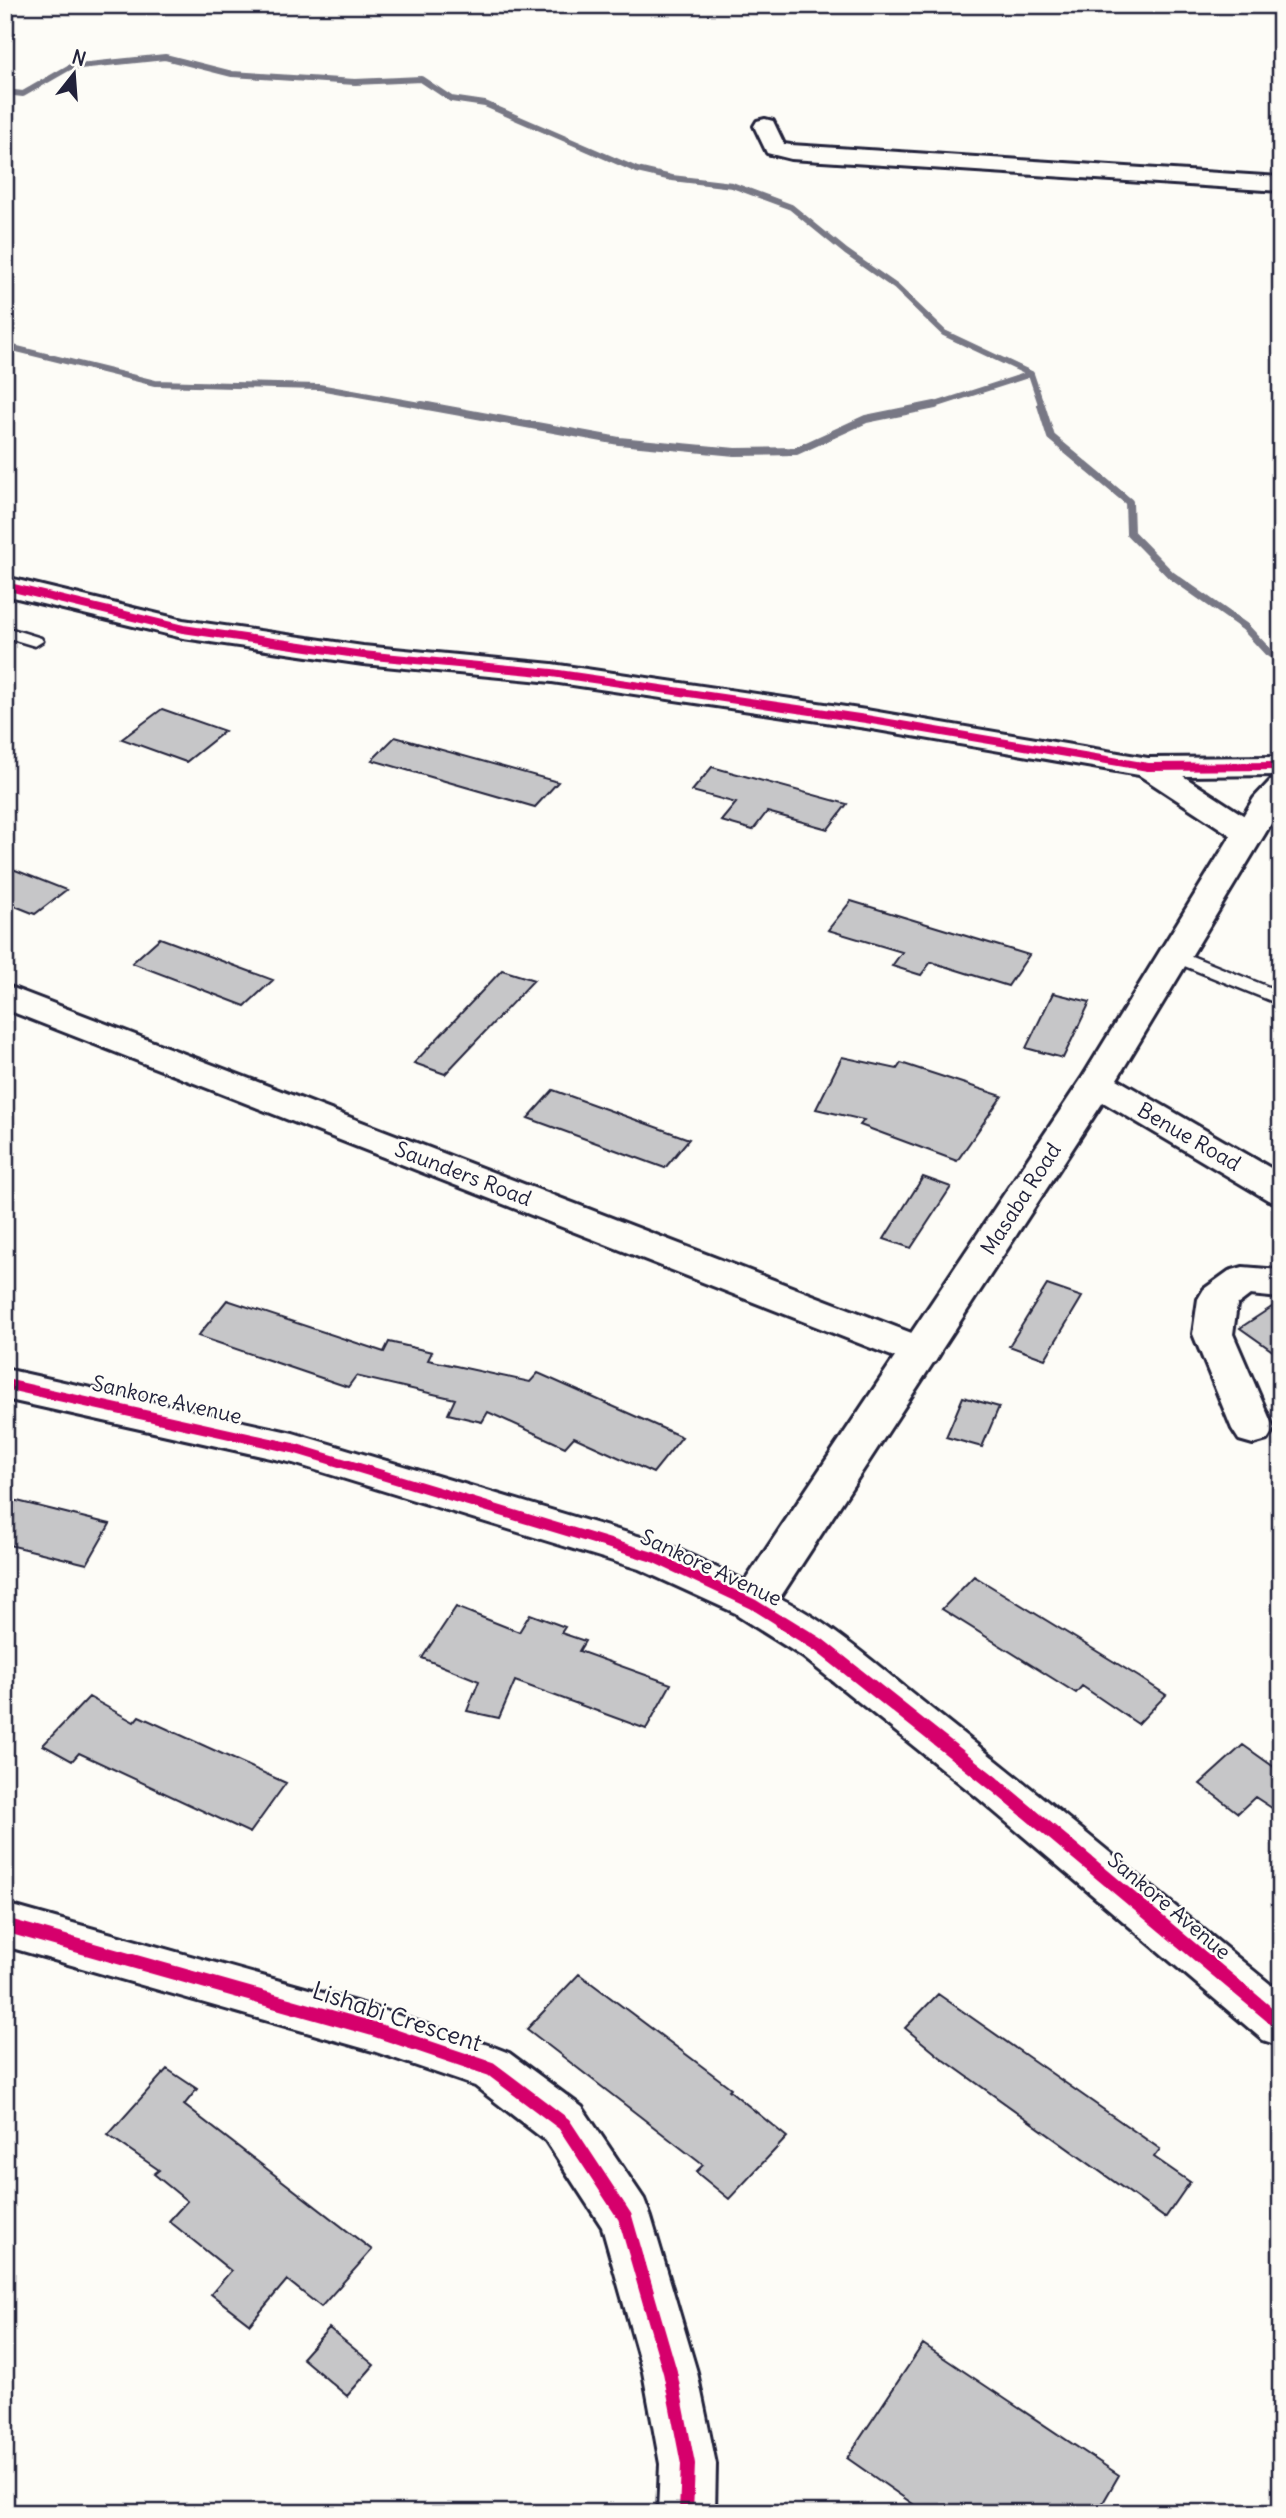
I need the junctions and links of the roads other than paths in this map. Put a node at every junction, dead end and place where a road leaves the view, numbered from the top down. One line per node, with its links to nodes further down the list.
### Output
1 (765, 126): 2 (street)
2 (1281, 184)
3 (5, 586): 6 (street)
4 (5, 632): 5 (lane)
5 (35, 641)
6 (1148, 767): 7 (street); 8 (street)
7 (1277, 784): 8 (street, Masaba Road)
8 (1249, 833): 9 (street, Masaba Road)
9 (1174, 955): 11 (lane); 12 (street, Masaba Road)
10 (5, 996): 15 (street, Saunders Road)
11 (1281, 999)
12 (1097, 1083): 13 (street, Benue Road); 15 (street, Masaba Road)
13 (1281, 1191)
14 (1281, 1284): 17 (street)
15 (921, 1352): 18 (street, Masaba Road)
16 (5, 1384): 18 (street, Sankore Avenue)
17 (1253, 1429)
18 (753, 1604): 20 (street, Sankore Avenue)
19 (5, 1925): 21 (street, Lishabi Crescent)
20 (1281, 2024)
21 (686, 2513)

